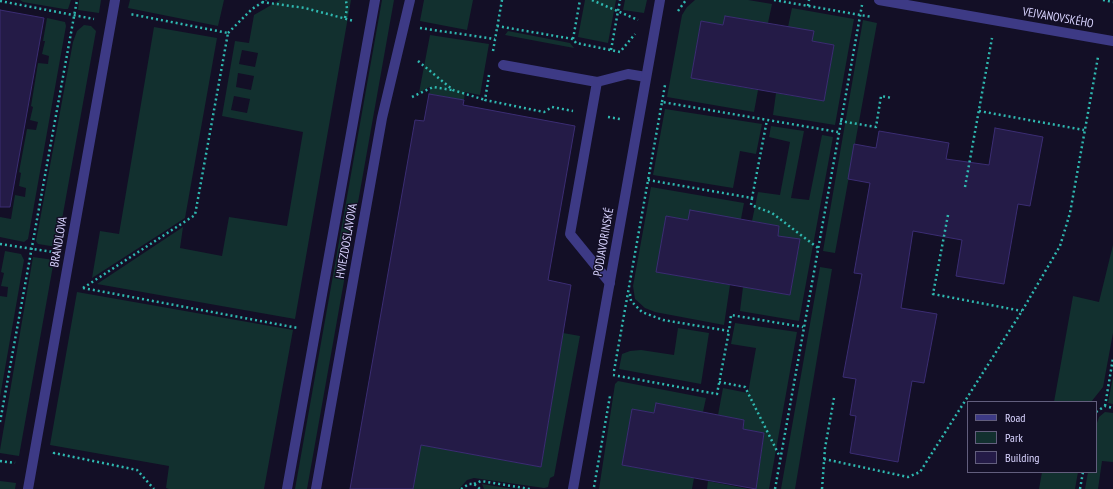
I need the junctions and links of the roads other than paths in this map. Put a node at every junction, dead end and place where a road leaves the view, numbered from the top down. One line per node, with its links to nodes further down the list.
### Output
1 (115, 0): 11 (street, BRANDLOVA)
2 (375, 0): 12 (street, HVIEZDOSLAVOVA)
3 (410, 0): 13 (street, HVIEZDOSLAVOVA)
4 (660, 0): 8 (street, PODJAVORINSKÉ)
5 (880, 0): 6 (street, VEJVANOVSKÉHO)
6 (1113, 41)
7 (503, 64): 9 (street)
8 (646, 77): 9 (street); 10 (street, PODJAVORINSKÉ)
9 (597, 82): 10 (street)
10 (610, 283): 14 (street, PODJAVORINSKÉ)
11 (28, 489)
12 (287, 489)
13 (316, 489)
14 (573, 489)

